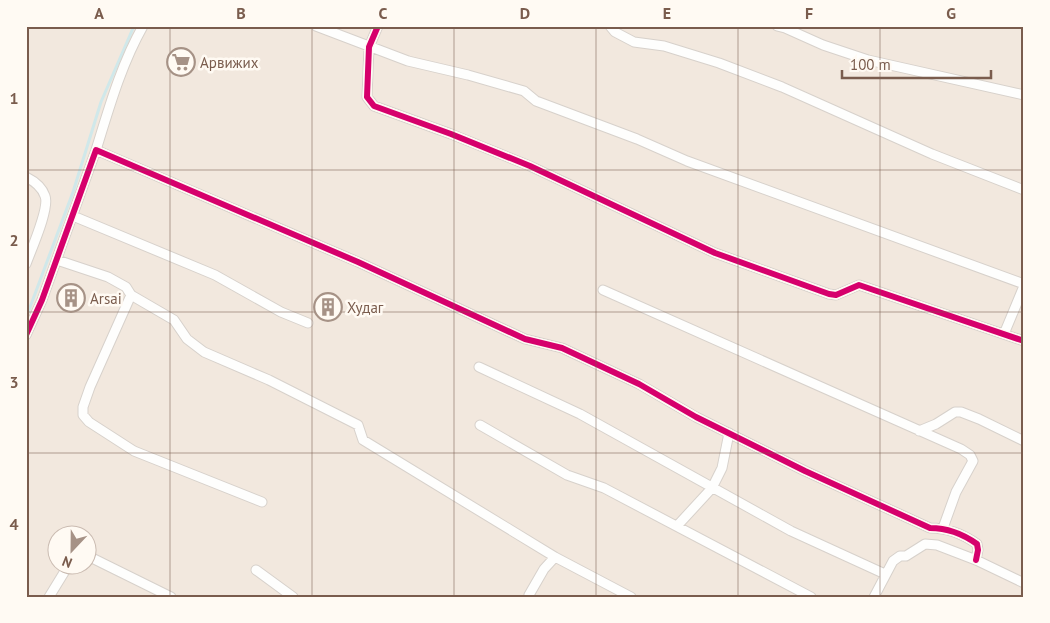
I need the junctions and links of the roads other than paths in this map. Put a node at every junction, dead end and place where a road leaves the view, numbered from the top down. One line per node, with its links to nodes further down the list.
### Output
1 (143, 26): 8 (street)
2 (316, 26): 6 (street)
3 (378, 26): 6 (street)
4 (610, 26): 10 (street)
5 (777, 26): 7 (street)
6 (369, 47): 14 (street); 18 (street)
7 (1024, 95)
8 (96, 150): 11 (street); 24 (street)
9 (26, 177): 13 (street)
10 (1024, 190)
11 (74, 216): 12 (street); 17 (street)
12 (56, 260): 16 (street); 19 (street)
13 (26, 264)
14 (1024, 285): 18 (street)
15 (603, 290): 23 (street)
16 (131, 295): 27 (street); 32 (street)
17 (308, 323)
18 (1004, 334): 20 (street)
19 (26, 335)
20 (1024, 341)
21 (479, 367): 26 (street)
22 (480, 426): 28 (street)
23 (920, 431): 25 (street); 30 (street)
24 (729, 433): 26 (street); 29 (street)
25 (1024, 441)
26 (712, 488): 28 (street); 36 (street)
27 (262, 502)
28 (677, 526): 44 (street)
29 (930, 528): 30 (street); 31 (street)
30 (943, 528): 33 (street)
31 (926, 544): 33 (street); 36 (street)
32 (555, 557): 42 (street); 43 (street)
33 (976, 560): 38 (street)
34 (98, 561): 40 (street)
35 (256, 570): 41 (street)
36 (886, 574): 45 (street)
37 (62, 576): 39 (street)
38 (1024, 583)
39 (49, 597)
40 (171, 597)
41 (293, 597)
42 (531, 597)
43 (631, 597)
44 (811, 597)
45 (874, 597)

